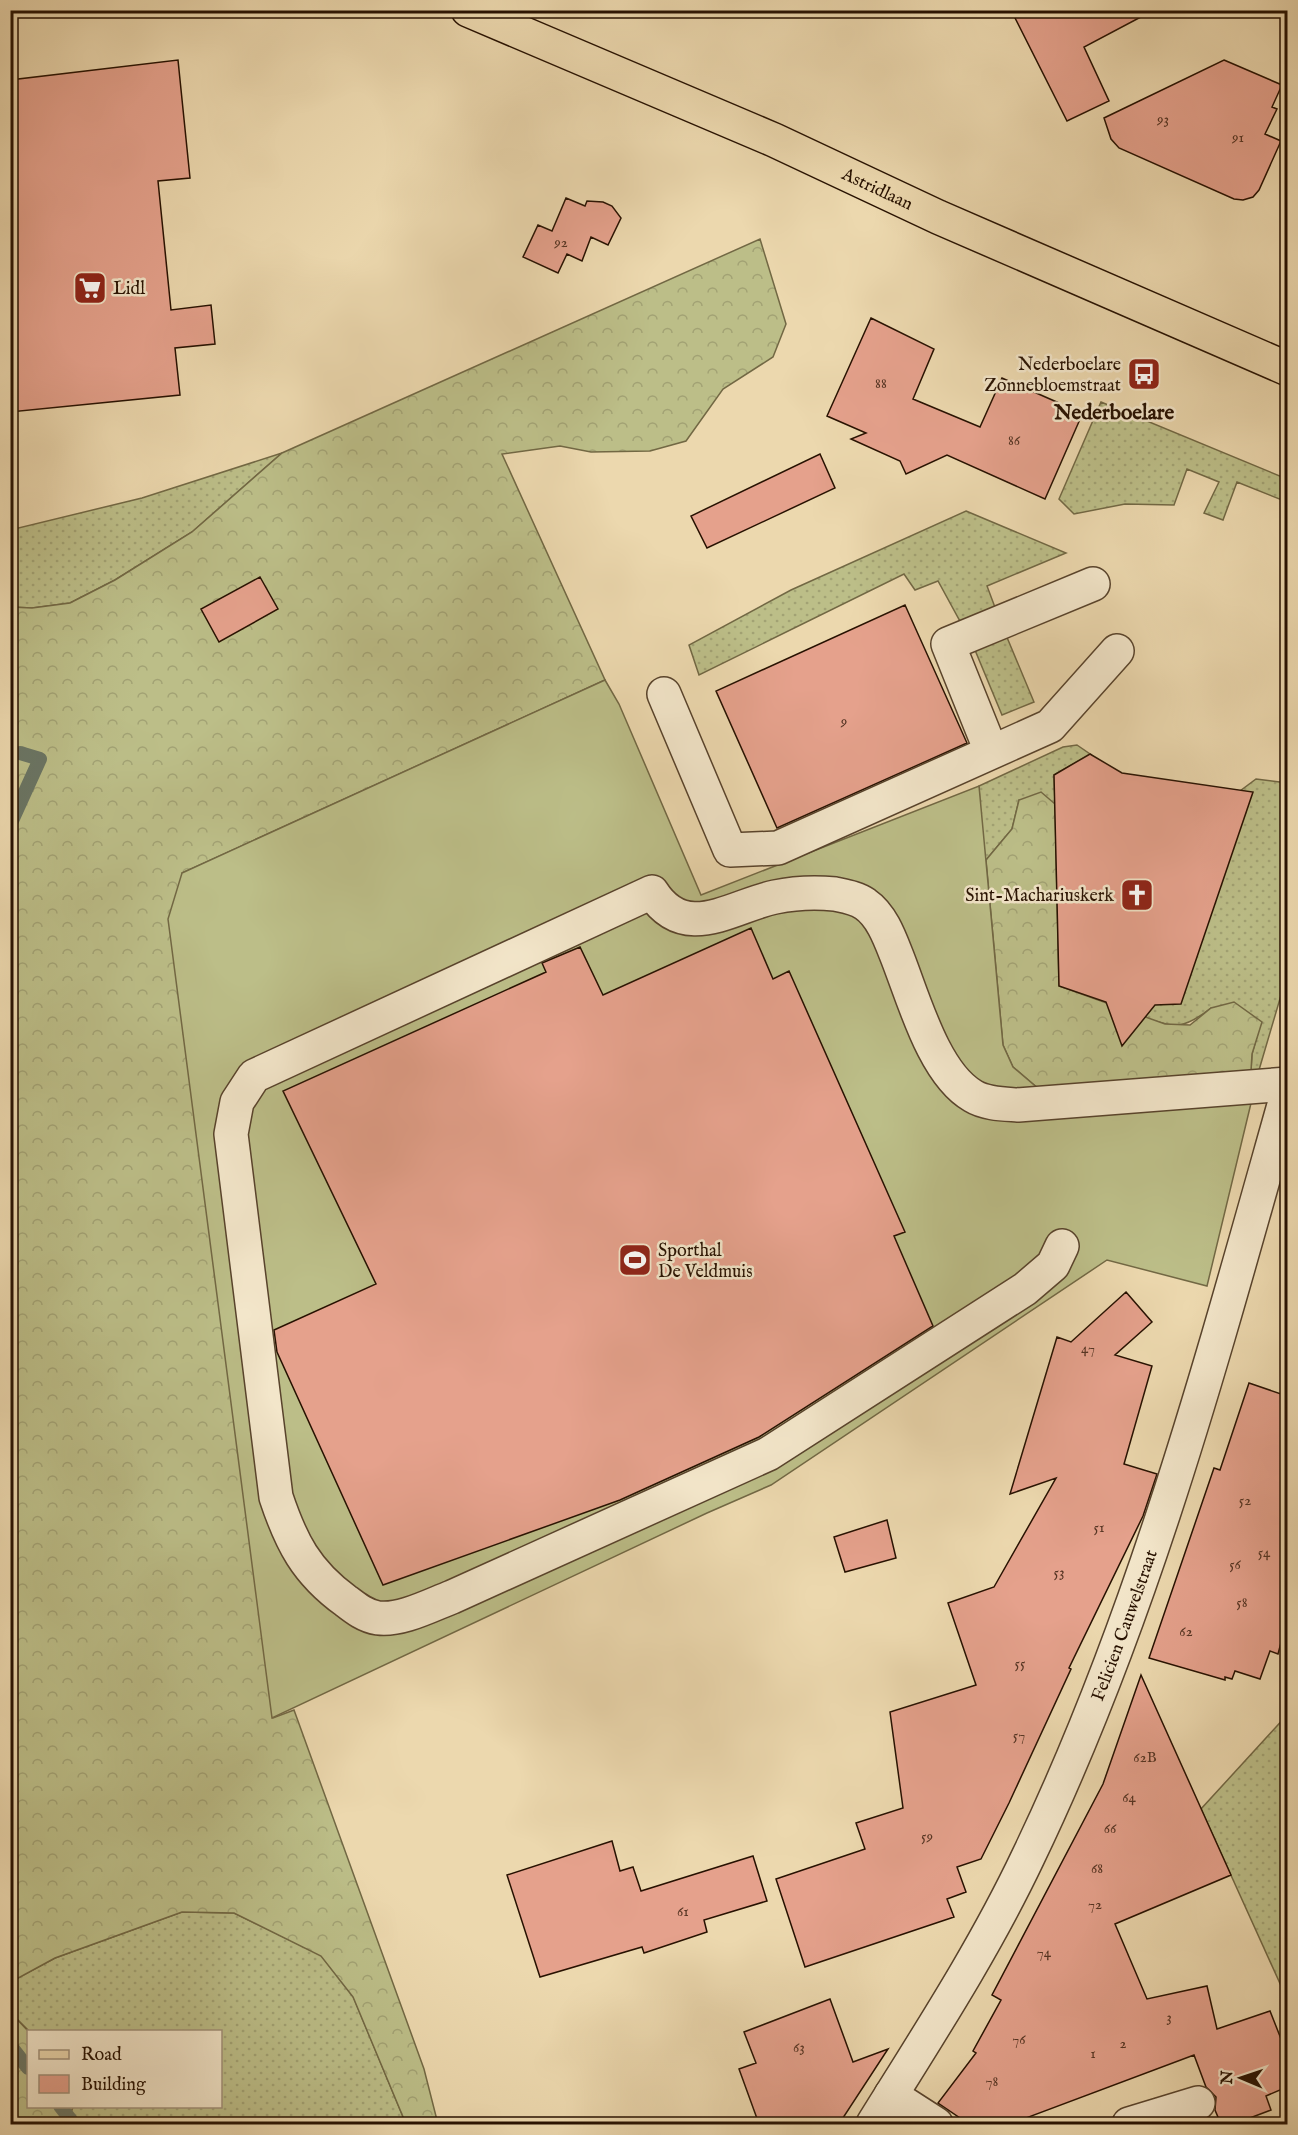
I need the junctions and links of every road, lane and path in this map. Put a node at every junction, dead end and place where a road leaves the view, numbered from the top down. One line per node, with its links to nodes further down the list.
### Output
1 (468, 10): 2 (main road, Astridlaan)
2 (1287, 369)
3 (1092, 584): 6 (street)
4 (1116, 651): 6 (street)
5 (664, 694): 6 (street)
6 (991, 751)
7 (1287, 1084): 9 (street)
8 (1287, 1091): 10 (street, Felicien Cauwelstraat)
9 (1062, 1246)
10 (891, 2095): 12 (street, Felicien Cauwelstraat); 13 (street)
11 (1198, 2103): 14 (street)
12 (873, 2124)
13 (936, 2124)
14 (1129, 2124)

